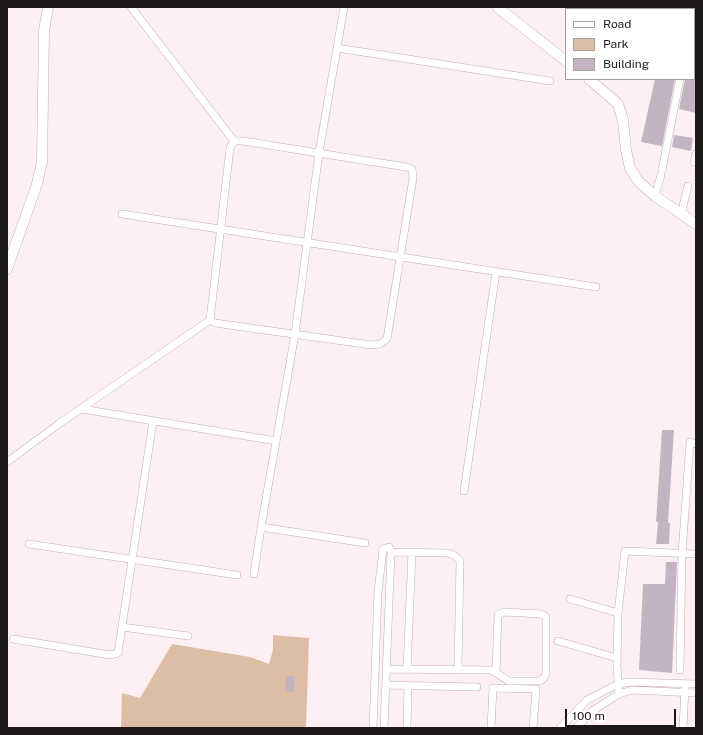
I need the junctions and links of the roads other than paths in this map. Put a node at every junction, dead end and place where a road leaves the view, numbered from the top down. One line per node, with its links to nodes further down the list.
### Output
1 (48, 7): 22 (street)
2 (131, 7): 10 (street)
3 (344, 7): 5 (street)
4 (497, 7): 6 (street)
5 (337, 48): 9 (street); 11 (street)
6 (565, 60)
7 (590, 80): 15 (street)
8 (680, 80): 15 (street)
9 (550, 81)
10 (234, 141): 11 (street); 19 (street)
11 (319, 153): 20 (street); 21 (street)
12 (696, 154): 13 (street)
13 (694, 162)
14 (688, 186): 17 (street)
15 (655, 196): 17 (street)
16 (122, 214): 19 (street)
17 (681, 214): 18 (street)
18 (696, 224)
19 (220, 230): 20 (street); 25 (street)
20 (307, 243): 21 (street); 26 (street)
21 (400, 257): 23 (street); 26 (street)
22 (7, 269)
23 (496, 272): 24 (street); 32 (street)
24 (596, 287)
25 (210, 320): 26 (street); 27 (street)
26 (295, 334): 29 (street)
27 (82, 409): 28 (street); 31 (street)
28 (153, 421): 29 (street); 40 (street)
29 (276, 441): 33 (street)
30 (696, 444): 38 (street)
31 (7, 462)
32 (464, 491)
33 (262, 527): 34 (street); 41 (street)
34 (365, 543)
35 (29, 544): 40 (street)
36 (391, 552): 37 (street); 53 (street); 55 (street)
37 (412, 552): 50 (street); 51 (street)
38 (682, 554): 39 (street); 44 (street); 52 (street)
39 (696, 554)
40 (132, 559): 42 (street); 45 (street)
41 (254, 574)
42 (237, 575)
43 (570, 599): 44 (street)
44 (618, 614): 49 (street)
45 (122, 628): 46 (street); 47 (street)
46 (188, 636)
47 (13, 640)
48 (558, 642): 49 (street)
49 (617, 658): 57 (street)
50 (407, 669): 51 (street); 53 (street)
51 (458, 669): 54 (street)
52 (680, 670)
53 (386, 672): 55 (street); 59 (street)
54 (496, 672): 54 (street)
55 (375, 675): 65 (street)
56 (685, 683): 57 (street); 58 (street); 62 (street)
57 (618, 684): 64 (street); 70 (street)
58 (696, 684)
59 (386, 685): 60 (street); 66 (street)
60 (408, 685): 61 (street); 67 (street)
61 (477, 687)
62 (685, 692): 63 (street); 64 (street); 72 (street)
63 (696, 693)
64 (619, 694): 71 (street)
65 (373, 728)
66 (384, 728)
67 (407, 728)
68 (491, 728): 69 (street)
69 (533, 728)
70 (560, 728)
71 (576, 728)
72 (683, 728)

